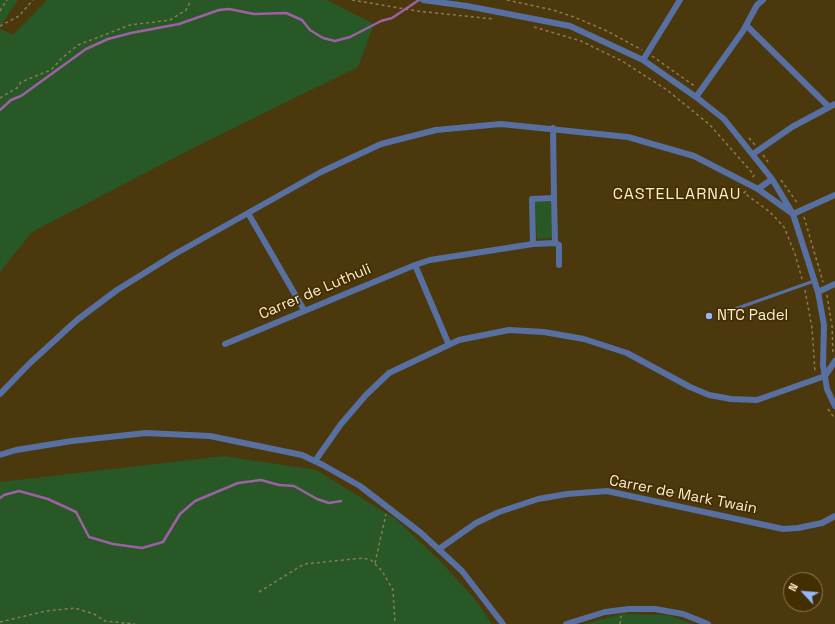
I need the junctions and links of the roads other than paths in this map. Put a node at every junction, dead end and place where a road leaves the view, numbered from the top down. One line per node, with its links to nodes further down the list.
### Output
1 (423, 0): 5 (street)
2 (680, 0): 5 (street)
3 (763, 0): 4 (street)
4 (746, 25): 6 (street); 7 (street)
5 (643, 60): 6 (street)
6 (696, 97): 9 (street)
7 (832, 105): 9 (street)
8 (553, 128): 11 (street); 13 (street); 14 (street)
9 (753, 154): 10 (street)
10 (772, 179): 11 (street); 15 (street)
11 (758, 189): 15 (street)
12 (835, 195): 15 (street)
13 (554, 198): 16 (street); 17 (street)
14 (248, 213): 23 (street); 29 (street)
15 (793, 214): 20 (street)
16 (555, 243): 17 (street, Carrer de Luthuli); 19 (street)
17 (533, 244): 18 (street, Carrer de Luthuli)
18 (415, 264): 23 (street, Carrer de Luthuli); 26 (street)
19 (559, 265)
20 (815, 281): 22 (street); 24 (lane)
21 (835, 284): 22 (street)
22 (818, 292): 28 (street)
23 (304, 310): 25 (street, Carrer de Luthuli)
24 (718, 315)
25 (225, 344)
26 (449, 344): 28 (street); 32 (street)
27 (834, 362): 28 (street)
28 (825, 376): 30 (street)
29 (0, 394)
30 (835, 406)
31 (0, 454): 32 (street)
32 (315, 461): 34 (street)
33 (835, 516): 34 (street, Carrer de Mark Twain)
34 (439, 549): 35 (street)
35 (503, 624)
36 (566, 624): 37 (street)
37 (708, 624)

